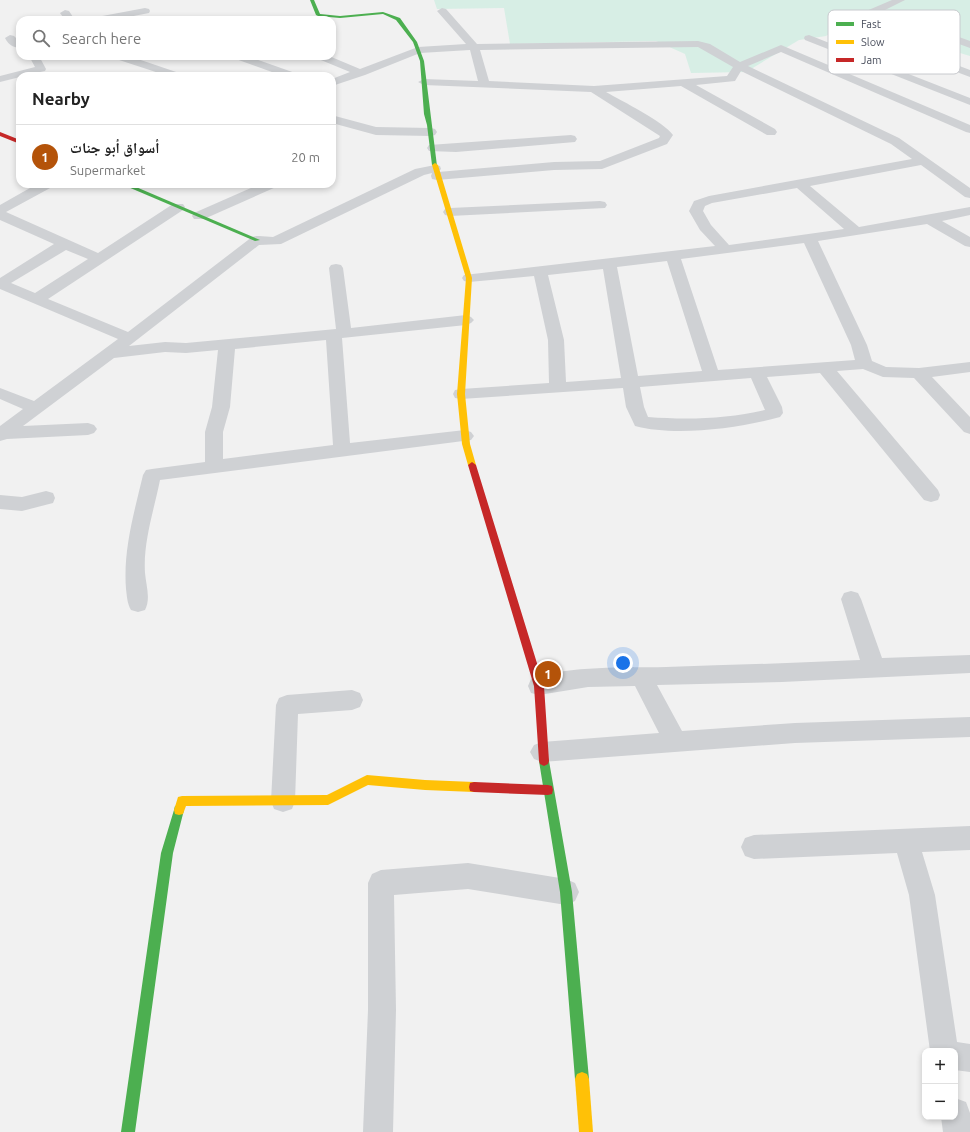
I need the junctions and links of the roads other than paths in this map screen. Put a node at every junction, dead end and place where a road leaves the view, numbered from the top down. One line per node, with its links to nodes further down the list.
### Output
1 (312, 0): 7 (street)
2 (900, 0): 3 (street)
3 (876, 10)
4 (145, 11): 6 (street)
5 (442, 11): 15 (street)
6 (121, 16)
7 (318, 16)
8 (336, 16): 17 (street)
9 (828, 31): 11 (street)
10 (10, 38): 13 (street)
11 (802, 41): 16 (street); 18 (street)
12 (960, 41): 14 (street)
13 (16, 44)
14 (970, 45)
15 (474, 47): 17 (street); 23 (street); 38 (street)
16 (781, 48): 23 (street); 24 (street)
17 (418, 50): 29 (street); 36 (street)
18 (828, 50)
19 (37, 60): 26 (street)
20 (132, 60): 27 (street)
21 (248, 60): 28 (street)
22 (330, 60): 29 (street)
23 (739, 66): 37 (street); 47 (street)
24 (828, 68)
25 (960, 70): 32 (street)
26 (29, 72)
27 (167, 72)
28 (283, 72)
29 (361, 73): 35 (street)
30 (842, 74): 42 (street)
31 (893, 74): 40 (street)
32 (970, 74)
33 (16, 75): 34 (street)
34 (0, 79)
35 (336, 82)
36 (424, 82): 38 (street); 43 (street)
37 (681, 82): 39 (street); 44 (street)
38 (484, 84): 39 (street)
39 (594, 89): 48 (street)
40 (970, 102)
41 (336, 120): 43 (street)
42 (970, 129)
43 (431, 132): 46 (street)
44 (771, 132)
45 (571, 139): 46 (street)
46 (433, 148): 48 (street)
47 (923, 161): 49 (street); 53 (street)
48 (436, 172): 58 (street); 64 (street)
49 (800, 184): 62 (street); 67 (street)
50 (40, 188): 56 (street)
51 (133, 188): 55 (street)
52 (262, 188): 60 (street)
53 (970, 194)
54 (600, 205): 58 (street)
55 (178, 207): 60 (street); 69 (street)
56 (0, 210)
57 (970, 211): 61 (street)
58 (450, 212): 73 (street)
59 (0, 214): 66 (street)
60 (199, 216): 64 (street)
61 (931, 220): 62 (street); 65 (street)
62 (855, 231): 63 (street)
63 (809, 238): 67 (street); 81 (street)
64 (257, 240): 78 (street)
65 (970, 243)
66 (65, 244): 69 (street); 74 (street)
67 (726, 250): 68 (street)
68 (673, 256): 70 (street); 86 (street)
69 (99, 258): 75 (street)
70 (609, 264): 72 (street); 87 (street)
71 (336, 268): 77 (street)
72 (540, 272): 73 (street); 88 (street)
73 (469, 278): 76 (street)
74 (0, 284): 75 (street)
75 (37, 299): 78 (street)
76 (466, 320): 77 (street); 90 (street)
77 (339, 334): 79 (street); 96 (street)
78 (129, 338): 80 (street)
79 (226, 345): 80 (street); 97 (street)
80 (109, 353): 91 (street)
81 (865, 364): 82 (street); 85 (street)
82 (824, 367): 84 (street); 98 (street)
83 (970, 367): 85 (street)
84 (756, 372): 86 (street); 87 (street)
85 (919, 373): 92 (street)
86 (712, 376): 87 (street)
87 (631, 382): 88 (street)
88 (558, 388): 90 (street)
89 (0, 393): 91 (street)
90 (461, 394): 95 (street)
91 (35, 408): 94 (street)
92 (970, 428)
93 (88, 429): 94 (street)
94 (1, 434)
95 (465, 436): 96 (street); 106 (street)
96 (342, 450): 97 (street)
97 (214, 468): 102 (street)
98 (930, 495)
99 (46, 498): 100 (street)
100 (0, 502)
101 (851, 599): 104 (street)
102 (138, 604)
103 (970, 664): 104 (street)
104 (874, 668): 105 (street)
105 (641, 677): 106 (street); 109 (street)
106 (539, 686): 110 (street)
107 (352, 700): 112 (street)
108 (970, 727): 109 (street)
109 (676, 742): 110 (street)
110 (542, 752): 111 (street)
111 (548, 790): 112 (street); 116 (street)
112 (283, 801): 121 (street)
113 (970, 838): 114 (street)
114 (906, 841): 115 (street); 117 (street)
115 (754, 847)
116 (566, 892): 122 (street); 123 (street)
117 (944, 1048)
118 (958, 1056): 119 (street)
119 (970, 1058)
120 (956, 1120): 124 (street)
121 (128, 1132)
122 (378, 1132)
123 (586, 1132)
124 (958, 1132)

